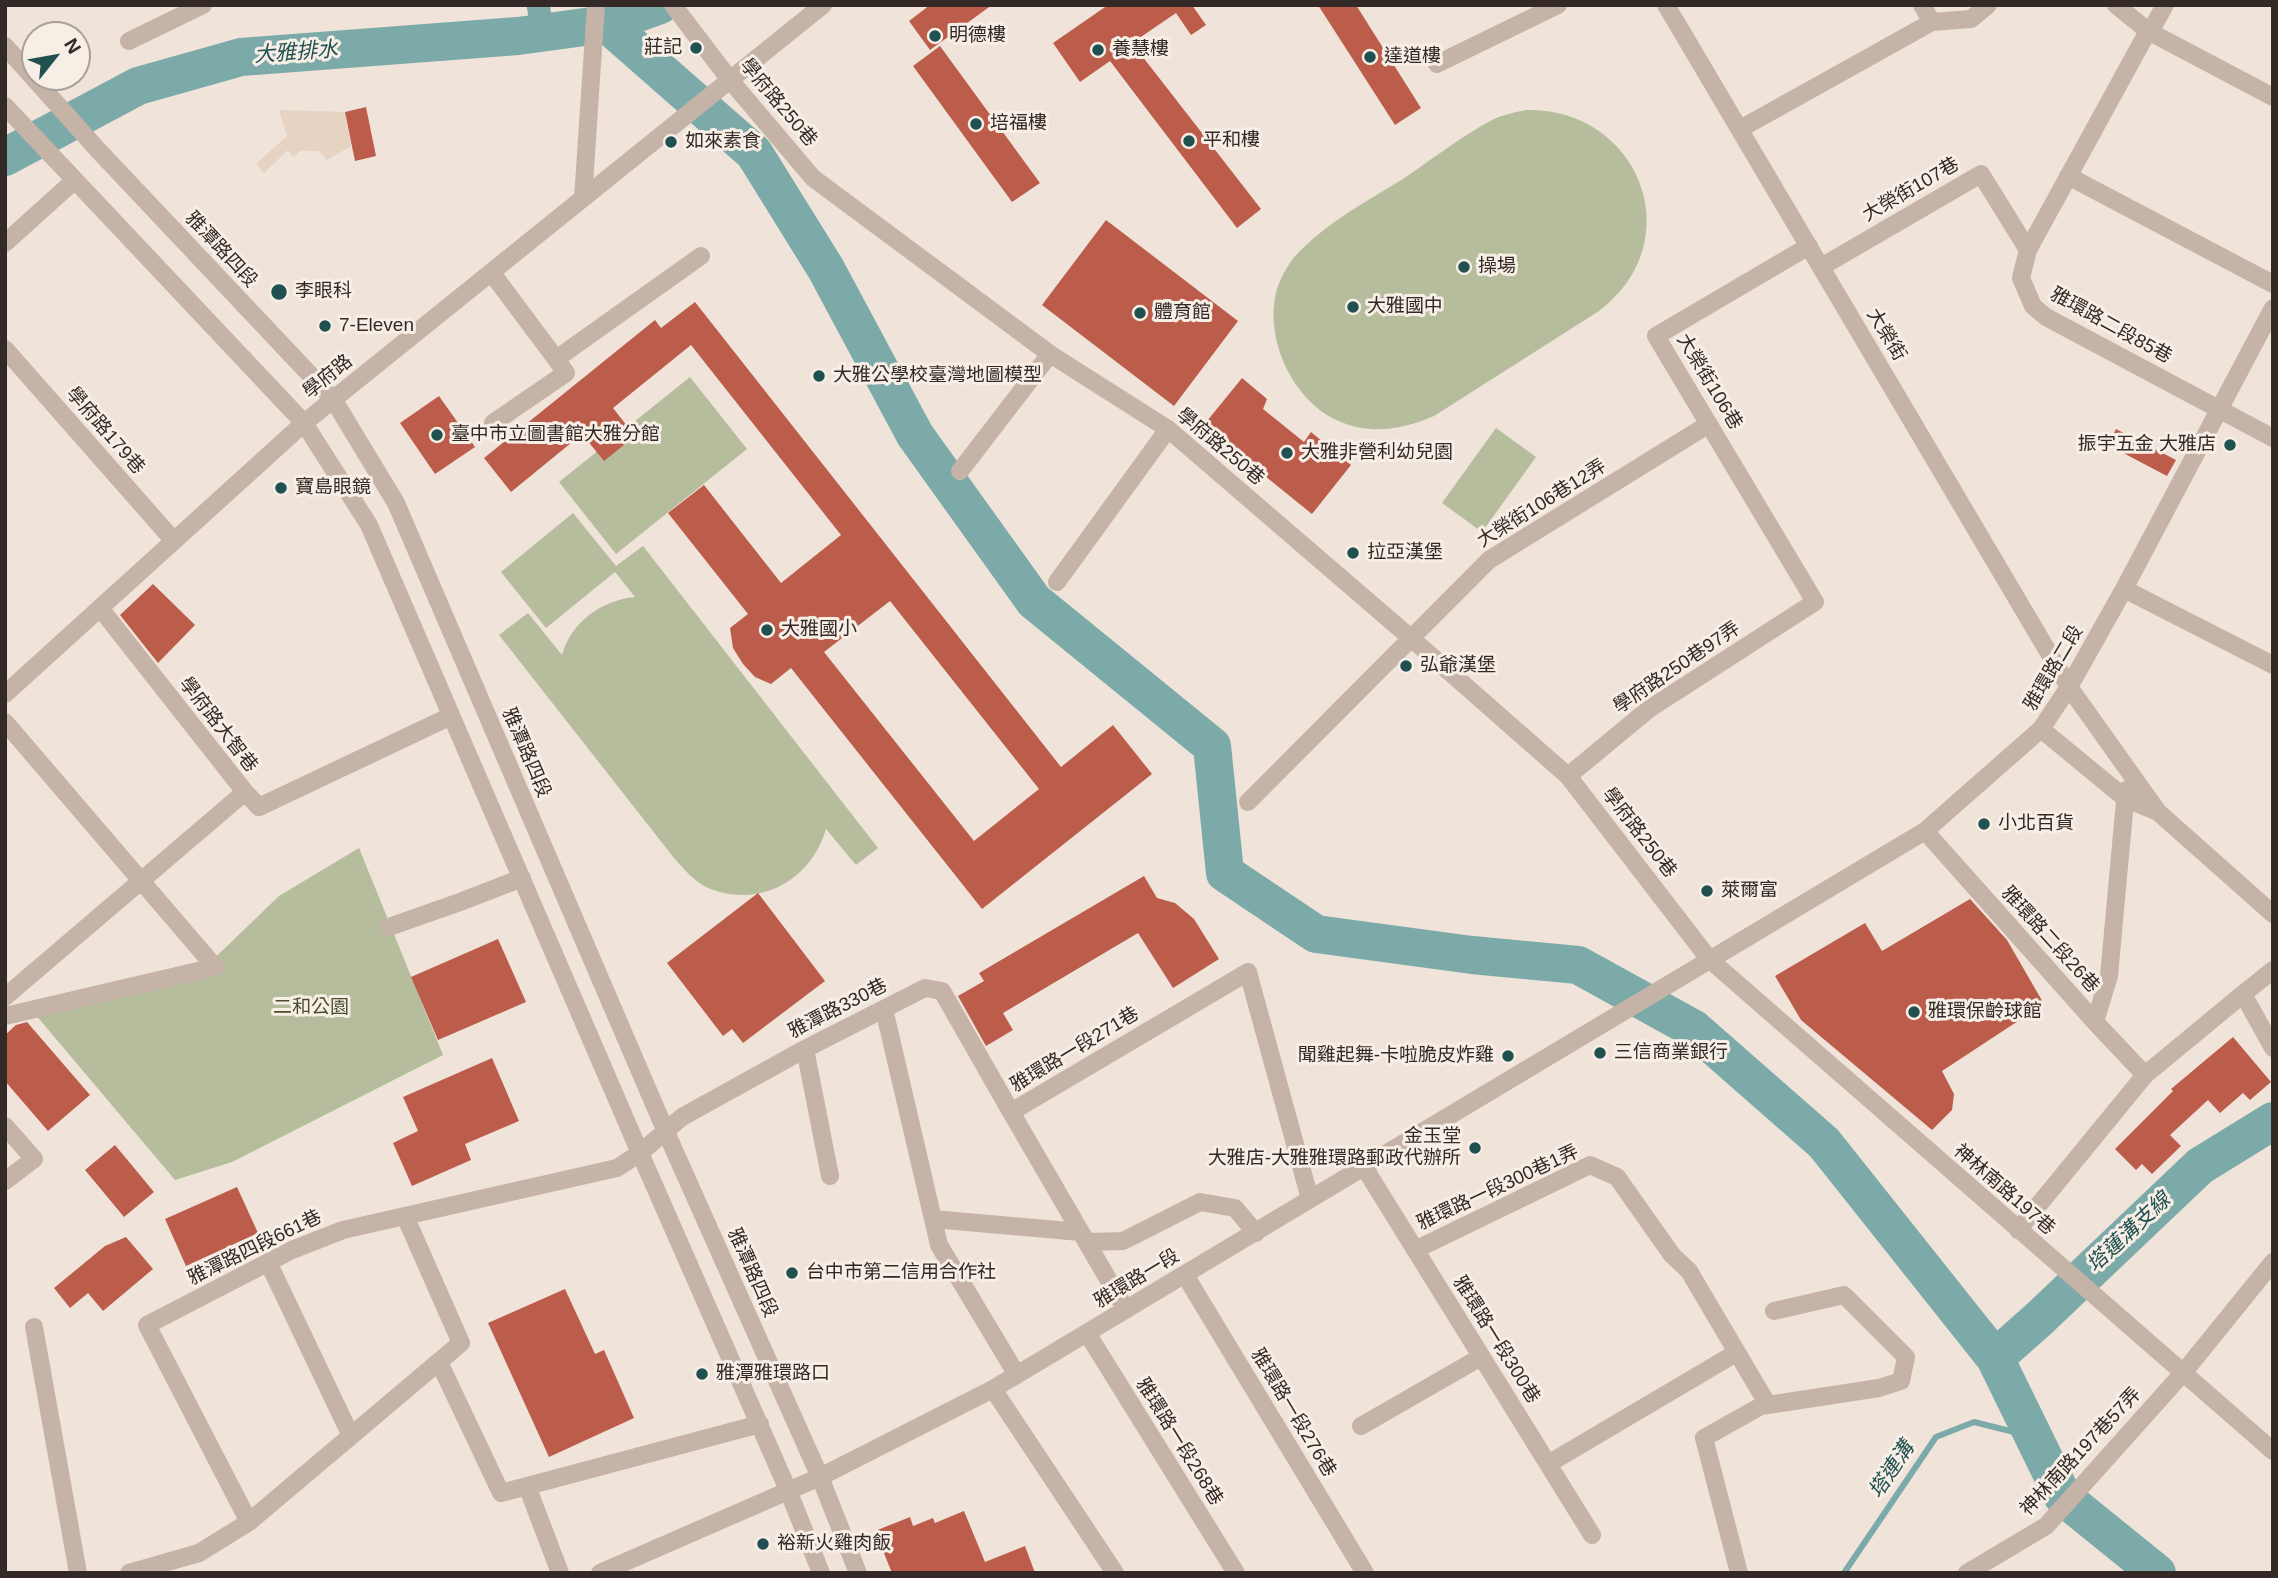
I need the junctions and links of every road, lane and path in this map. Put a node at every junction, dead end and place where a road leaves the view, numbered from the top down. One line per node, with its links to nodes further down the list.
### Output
1 (203, 5): 13 (street)
2 (596, 5): 22 (street)
3 (823, 5): 16 (street, 學府路)
4 (1558, 5): 15 (street)
5 (1667, 5): 19 (street, 大榮街)
6 (1922, 5): 11 (street)
7 (1988, 5): 11 (street)
8 (2116, 5): 12 (street)
9 (2165, 5): 12 (street)
10 (673, 6): 16 (street, 學府路250巷)
11 (1932, 22): 19 (street)
12 (2149, 32): 17 (street); 21 (street)
13 (129, 41)
14 (5, 46): 34 (street, 雅潭路四段)
15 (1437, 64)
16 (730, 80): 22 (street, 學府路); 32 (street, 學府路250巷)
17 (2273, 97)
18 (5, 106): 20 (street)
19 (1740, 130): 24 (street, 大榮街)
20 (70, 175): 23 (street); 36 (street)
21 (2068, 176): 25 (street); 29 (street)
22 (583, 198): 28 (street, 學府路)
23 (5, 243)
24 (1809, 246): 27 (street, 大榮街); 38 (street, 大榮街106巷)
25 (2028, 250): 27 (street, 大榮街107巷); 35 (street, 雅環路二段85巷)
26 (701, 256): 33 (street)
27 (1821, 267): 49 (street, 大榮街)
28 (491, 272): 33 (street); 34 (street, 學府路)
29 (2273, 284)
30 (2273, 308): 35 (street, 雅環路二段)
31 (5, 349): 42 (street, 學府路179巷)
32 (1050, 354): 39 (street, 學府路250巷); 41 (street)
33 (556, 359): 37 (street)
34 (334, 399): 36 (street, 學府路); 78 (street, 雅潭路四段)
35 (2220, 410): 40 (street, 雅環路二段85巷); 44 (street, 雅環路二段)
36 (304, 422): 42 (street, 學府路); 51 (street)
37 (493, 423)
38 (1709, 424): 45 (street, 大榮街106巷); 47 (street, 大榮街106巷12弄)
39 (1168, 429): 43 (street); 47 (street, 學府路250巷)
40 (2273, 438)
41 (960, 471)
42 (174, 541): 46 (street, 學府路)
43 (1057, 582)
44 (2124, 589): 48 (street); 49 (street, 雅環路二段)
45 (1815, 602): 55 (street, 學府路250巷97弄)
46 (100, 608): 50 (street, 學府路); 56 (street, 學府路大智巷)
47 (1412, 639): 55 (street, 學府路250巷); 58 (street, 大榮街106巷12弄)
48 (2273, 665)
49 (2069, 687): 53 (street, 雅環路二段); 54 (street, 大榮街)
50 (5, 694)
51 (451, 716): 56 (street); 61 (street)
52 (5, 722): 62 (street)
53 (2041, 729): 57 (street); 60 (street, 雅環路二段)
54 (2126, 770): 57 (street); 59 (street, 大榮街)
55 (1568, 776): 65 (street, 學府路250巷)
56 (245, 792): 62 (street, 學府路大智巷)
57 (2126, 799): 59 (street); 72 (street)
58 (1248, 802)
59 (2158, 812): 63 (street)
60 (1925, 831): 65 (street, 雅環路二段); 72 (street, 雅環路二段26巷)
61 (522, 878): 64 (street); 79 (street)
62 (140, 881): 69 (street, 學府路大智巷); 71 (street)
63 (2273, 914)
64 (389, 927)
65 (1709, 959): 67 (street, 雅環路二段); 86 (street, 神林南路197巷)
66 (2273, 970): 68 (street)
67 (1674, 980): 80 (street, 雅環路一段)
68 (2243, 994): 73 (street); 75 (street)
69 (5, 997)
70 (884, 1009): 74 (street, 雅潭路330巷); 76 (street, 雅潭路330巷); 85 (street)
71 (5, 1016)
72 (2095, 1022): 75 (street, 雅環路二段26巷)
73 (2273, 1048)
74 (805, 1049): 78 (street, 雅潭路330巷); 81 (street)
75 (2145, 1075): 86 (street)
76 (1011, 1112): 83 (street, 雅環路一段271巷); 88 (street, 雅環路一段271巷)
77 (5, 1126): 82 (street)
78 (666, 1132): 79 (street, 雅潭路330巷); 109 (street, 雅潭路四段)
79 (640, 1153): 84 (street, 雅潭路四段661巷); 104 (street)
80 (1364, 1167): 83 (street, 雅環路一段); 89 (street, 雅環路一段300巷)
81 (830, 1175)
82 (5, 1181)
83 (1310, 1199): 87 (street, 雅環路一段)
84 (405, 1216): 90 (street, 雅潭路四段661巷); 99 (street)
85 (933, 1219): 88 (street); 101 (street)
86 (2018, 1230): 100 (street, 神林南路197巷)
87 (1256, 1233): 88 (street); 92 (street, 雅環路一段)
88 (1083, 1237): 93 (street, 雅環路一段271巷)
89 (1415, 1250): 97 (street, 雅環路一段300巷1弄); 98 (street, 雅環路一段300巷)
90 (268, 1262): 106 (street); 112 (street, 雅潭路四段661巷)
91 (2273, 1262): 100 (street, 神林南路197巷57弄)
92 (1185, 1275): 93 (street, 雅環路一段); 122 (street, 雅環路一段276巷)
93 (1126, 1310): 96 (street, 雅環路一段)
94 (1774, 1311): 103 (street)
95 (34, 1327): 114 (street)
96 (1087, 1333): 101 (street, 雅環路一段); 121 (street, 雅環路一段268巷)
97 (1736, 1353): 103 (street, 雅環路一段300巷1弄); 108 (street)
98 (1481, 1357): 105 (street); 108 (street, 雅環路一段300巷)
99 (439, 1362): 106 (street); 110 (street)
100 (2183, 1373): 107 (street, 神林南路197巷); 124 (street, 神林南路197巷57弄)
101 (1017, 1375): 102 (street, 雅環路一段)
102 (993, 1389): 109 (street, 雅環路一段); 120 (street)
103 (1768, 1405): 123 (street)
104 (760, 1424): 110 (street); 111 (street)
105 (1361, 1426)
106 (351, 1436): 112 (street)
107 (2273, 1451)
108 (1548, 1464): 113 (street, 雅環路一段300巷)
109 (820, 1476): 111 (street, 雅環路一段); 119 (street, 雅潭路四段)
110 (527, 1486): 116 (street)
111 (788, 1490): 117 (street, 雅環路一段); 118 (street)
112 (249, 1522): 115 (street)
113 (1592, 1535)
114 (78, 1573)
115 (129, 1573)
116 (559, 1573)
117 (600, 1573)
118 (821, 1573)
119 (858, 1573)
120 (1115, 1573)
121 (1236, 1573)
122 (1365, 1573)
123 (1740, 1573)
124 (1967, 1573)

